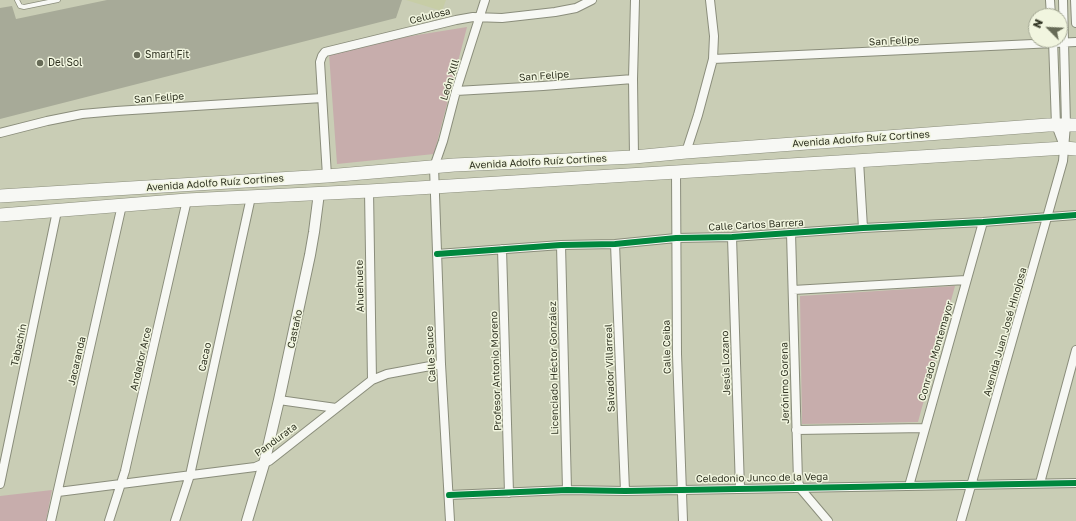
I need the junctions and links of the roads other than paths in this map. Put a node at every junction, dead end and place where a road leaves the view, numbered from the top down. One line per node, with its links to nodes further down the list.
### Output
1 (18, 0): 2 (lane)
2 (58, 0)
3 (485, 0): 8 (street, León Xlll)
4 (592, 0): 8 (street, Celulosa)
5 (635, 0): 14 (street)
6 (710, 0): 13 (street)
7 (1075, 0): 9 (street)
8 (480, 18): 15 (street, León Xlll); 16 (street, Celulosa)
9 (1076, 23)
10 (1028, 43): 13 (street, San Felipe)
11 (1054, 48): 17 (street, Avenida Juan José Hinojosa)
12 (1064, 48): 17 (street, Avenida Juan José Hinojosa)
13 (713, 59): 20 (street)
14 (633, 80): 15 (street, San Felipe); 21 (street)
15 (456, 91): 23 (street, León Xlll)
16 (322, 98): 18 (street, San Felipe); 25 (street)
17 (1069, 125): 19 (street, Avenida Juan José Hinojosa); 20 (main road, Avenida Adolfo Ruíz Cortines)
18 (0, 133)
19 (1070, 149): 22 (main road, Avenida Adolfo Ruíz Cortines); 36 (street, Avenida Juan José Hinojosa)
20 (686, 152): 21 (main road, Avenida Adolfo Ruíz Cortines)
21 (634, 157): 23 (main road, Avenida Adolfo Ruíz Cortines)
22 (858, 161): 24 (main road, Avenida Adolfo Ruíz Cortines); 38 (street)
23 (434, 167): 25 (main road, Avenida Adolfo Ruíz Cortines); 26 (street, León Xlll)
24 (676, 172): 26 (main road, Avenida Adolfo Ruíz Cortines); 41 (street, Calle Ceiba)
25 (327, 176): 29 (main road, Avenida Adolfo Ruíz Cortines)
26 (434, 186): 27 (main road, Avenida Adolfo Ruíz Cortines); 45 (street, Calle Sauce)
27 (368, 191): 28 (main road, Avenida Adolfo Ruíz Cortines); 50 (street, Ahuehuete)
28 (319, 193): 30 (main road, Avenida Adolfo Ruíz Cortines); 51 (street, Castaño)
29 (0, 196)
30 (251, 197): 31 (main road, Avenida Adolfo Ruíz Cortines); 56 (street, Cacao)
31 (187, 200): 32 (main road, Avenida Adolfo Ruíz Cortines); 60 (street, Andador Arce)
32 (122, 205): 33 (main road, Avenida Adolfo Ruíz Cortines); 68 (street, Jacaranda)
33 (57, 211): 34 (main road, Avenida Adolfo Ruíz Cortines); 59 (street, Tabachín)
34 (0, 215)
35 (1076, 215): 36 (street, Calle Carlos Barrera)
36 (1048, 217): 37 (street, Calle Carlos Barrera); 61 (street, Avenida Juan José Hinojosa)
37 (983, 222): 38 (street, Calle Carlos Barrera); 46 (street, Conrado Montemayor)
38 (863, 228): 39 (street, Calle Carlos Barrera)
39 (791, 233): 40 (street, Calle Carlos Barrera); 47 (street, Jerónimo Gorena)
40 (732, 237): 41 (street, Calle Carlos Barrera); 65 (street, Jesús Lozano)
41 (676, 238): 42 (street, Calle Carlos Barrera); 64 (street, Calle Ceiba)
42 (615, 244): 43 (street, Calle Carlos Barrera); 67 (street, Salvador Villarreal)
43 (561, 245): 44 (street, Calle Carlos Barrera); 66 (street, Licenciado Héctor González)
44 (502, 250): 45 (street, Calle Carlos Barrera); 69 (street, Profesor Antonio Moreno)
45 (437, 254): 49 (street, Calle Sauce)
46 (966, 280): 47 (street); 53 (street, Conrado Montemayor)
47 (793, 290): 54 (street, Jerónimo Gorena)
48 (1076, 350): 57 (street)
49 (441, 364): 50 (street, Pandurata); 70 (street, Calle Sauce)
50 (372, 380): 52 (street, Pandurata)
51 (279, 400): 52 (street); 55 (street, Castaño)
52 (336, 408): 55 (street, Pandurata)
53 (925, 428): 54 (street); 62 (street, Conrado Montemayor)
54 (796, 430): 63 (street, Jerónimo Gorena)
55 (264, 464): 56 (street, Pandurata); 74 (street, Castaño)
56 (190, 475): 60 (street, Pandurata); 73 (street, Cacao)
57 (1040, 483): 58 (street, Celedonio Junco de la Vega); 61 (street, Celedonio Junco de la Vega)
58 (1076, 483)
59 (0, 484)
60 (122, 484): 68 (street, Pandurata); 72 (street, Andador Arce)
61 (972, 485): 62 (street, Celedonio Junco de la Vega); 78 (street, Avenida Juan José Hinojosa)
62 (909, 486): 63 (street, Celedonio Junco de la Vega)
63 (800, 488): 65 (street, Celedonio Junco de la Vega); 77 (street)
64 (683, 489): 65 (street, Celedonio Junco de la Vega); 67 (street, Celedonio Junco de la Vega); 76 (street, Calle Ceiba)
65 (740, 489)
66 (567, 490): 67 (street, Celedonio Junco de la Vega); 69 (street, Celedonio Junco de la Vega)
67 (625, 491)
68 (58, 492): 71 (street, Jacaranda)
69 (509, 493): 70 (street, Celedonio Junco de la Vega)
70 (449, 495): 75 (street, Calle Sauce)
71 (51, 521)
72 (109, 521)
73 (175, 521)
74 (247, 521)
75 (450, 521)
76 (683, 521)
77 (828, 521)
78 (961, 521)

